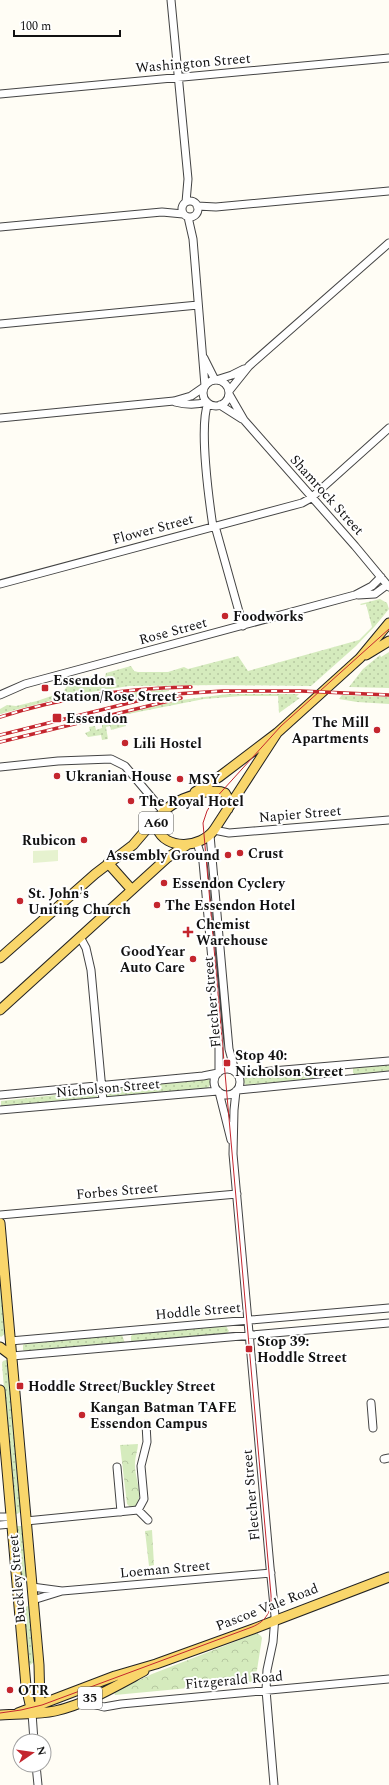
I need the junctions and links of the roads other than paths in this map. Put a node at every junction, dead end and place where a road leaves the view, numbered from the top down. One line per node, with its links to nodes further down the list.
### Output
1 (171, 0): 3 (street)
2 (389, 58): 3 (street, Washington Street)
3 (178, 77): 4 (street, Washington Street); 6 (street)
4 (0, 94)
5 (389, 191): 6 (street)
6 (191, 209): 7 (street); 9 (street)
7 (0, 227)
8 (389, 243): 12 (street)
9 (198, 305): 10 (street); 11 (street)
10 (0, 324)
11 (203, 358): 13 (street); 14 (street)
12 (249, 366): 13 (street); 15 (street)
13 (216, 380): 14 (street); 15 (street)
14 (205, 387): 16 (street); 17 (street)
15 (229, 393): 18 (street); 20 (street, Shamrock Street)
16 (174, 401): 17 (street); 19 (street)
17 (207, 402): 18 (street); 23 (street)
18 (220, 405): 20 (street, Shamrock Street)
19 (0, 418)
20 (244, 420): 22 (street, Shamrock Street)
21 (389, 428): 22 (street)
22 (311, 498): 23 (street, Flower Street); 24 (street, Shamrock Street)
23 (214, 526): 25 (street, Flower Street); 29 (street)
24 (381, 578): 26 (street); 27 (street, Rose Street)
25 (0, 584)
26 (388, 584): 27 (street, Rose Street)
27 (355, 595): 29 (street, Rose Street)
28 (389, 623): 31 (main road, A60)
29 (242, 626): 32 (street, Rose Street)
30 (389, 641): 31 (main road, A60)
31 (360, 658): 33 (main road, A60)
32 (0, 695)
33 (277, 733): 35 (main road, A60); 36 (main road, A60)
34 (0, 767): 37 (street)
35 (182, 800): 36 (main road, A60); 37 (main road, A60)
36 (228, 809): 39 (main road, A60)
37 (162, 812): 41 (main road, A60); 42 (main road, A60)
38 (389, 820): 39 (street, Napier Street)
39 (212, 833): 40 (main road, A60); 48 (street, Fletcher Street)
40 (197, 843): 41 (main road, A60); 49 (street, Fletcher Street)
41 (187, 845): 43 (main road, A60)
42 (108, 863): 43 (main road); 45 (main road, A60)
43 (132, 890): 44 (main road, A60)
44 (80, 937): 46 (main road, A60); 51 (street)
45 (0, 958)
46 (0, 1010)
47 (389, 1061): 48 (street)
48 (235, 1071): 49 (street); 52 (street)
49 (218, 1072): 51 (street, Nicholson Street); 53 (street)
50 (389, 1075): 52 (street)
51 (102, 1086): 54 (street, Nicholson Street); 55 (street)
52 (237, 1090): 53 (street); 57 (street, Fletcher Street)
53 (219, 1092): 55 (street, Nicholson Street); 57 (street, Fletcher Street)
54 (0, 1095)
55 (103, 1101): 56 (street, Nicholson Street)
56 (0, 1110)
57 (234, 1154): 58 (street, Fletcher Street)
58 (237, 1194): 59 (street, Forbes Street); 62 (street, Fletcher Street)
59 (0, 1215)
60 (0, 1224): 65 (main road, Buckley Street)
61 (389, 1308): 62 (street, Hoddle Street)
62 (248, 1320): 64 (street, Fletcher Street); 65 (street, Hoddle Street)
63 (389, 1323): 64 (street, Hoddle Street)
64 (249, 1336): 68 (street, Hoddle Street); 81 (street, Fletcher Street)
65 (10, 1341): 66 (main road); 68 (main road, Buckley Street)
66 (0, 1343)
67 (0, 1347): 68 (main road)
68 (12, 1356): 79 (main road, Buckley Street)
69 (0, 1390): 78 (main road, Buckley Street)
70 (371, 1403): 72 (street)
71 (146, 1424): 74 (street)
72 (374, 1428)
73 (117, 1467): 75 (street)
74 (138, 1510): 75 (street); 77 (street)
75 (121, 1512): 79 (street)
76 (0, 1518): 78 (street)
77 (148, 1520)
78 (11, 1521): 79 (main road); 80 (street); 84 (main road, Buckley Street)
79 (26, 1521): 83 (main road, Buckley Street)
80 (0, 1525)
81 (270, 1573): 85 (street, Loeman Street); 88 (street, Fletcher Street)
82 (389, 1576): 88 (main road, Pascoe Vale Road / 35)
83 (32, 1587): 84 (main road); 85 (street, Loeman Street); 86 (main road, Buckley Street)
84 (17, 1588): 87 (main road, Buckley Street)
85 (62, 1591): 86 (street, Loeman Street)
86 (33, 1600): 87 (main road); 90 (main road, Buckley Street)
87 (18, 1601): 91 (main road, Buckley Street)
88 (275, 1619): 89 (main road, Pascoe Vale Road / 35); 93 (street, Fletcher Street)
89 (156, 1664): 94 (main road, Pascoe Vale Road / 35); 95 (main road, Pascoe Vale Road / 35)
90 (39, 1665): 91 (main road); 95 (main road, Buckley Street)
91 (25, 1670): 96 (main road, Buckley Street)
92 (389, 1679): 93 (street, Fitzgerald Road)
93 (266, 1690): 94 (street, Fitzgerald Road); 101 (street, Fletcher Street)
94 (82, 1702): 96 (main road, Pascoe Vale Road / 35)
95 (40, 1704): 96 (main road, Pascoe Vale Road / 35)
96 (31, 1710): 97 (main road, Pascoe Vale Road / 35); 98 (street, Buckley Street)
97 (0, 1715)
98 (33, 1733)
99 (37, 1773): 100 (street)
100 (38, 1785)
101 (274, 1785)

